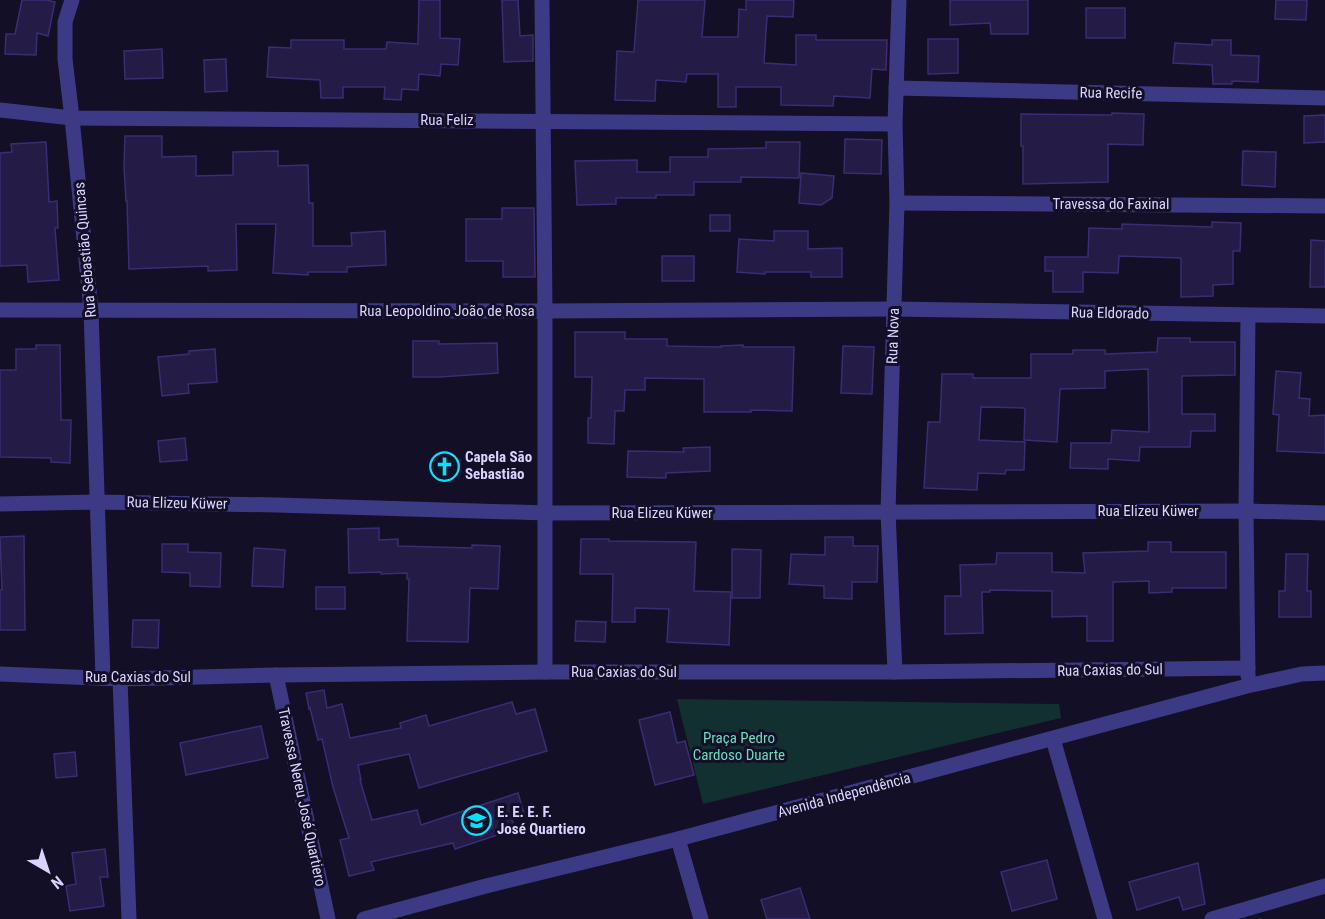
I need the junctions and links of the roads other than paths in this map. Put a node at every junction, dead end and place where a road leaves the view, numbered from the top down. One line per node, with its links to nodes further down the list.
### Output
1 (72, 0): 7 (street, Rua Sebastião Quincas)
2 (542, 0): 8 (street)
3 (899, 0): 4 (street, Rua Nova)
4 (896, 88): 5 (street, Rua Recife); 9 (street, Rua Nova)
5 (1325, 98)
6 (0, 110): 7 (street, Rua Feliz)
7 (72, 118): 8 (street, Rua Feliz); 14 (street, Rua Sebastião Quincas)
8 (544, 121): 9 (street, Rua Feliz); 15 (street)
9 (895, 124): 10 (street, Rua Nova)
10 (897, 203): 11 (street, Travessa do Faxinal); 12 (street, Rua Nova)
11 (1325, 206)
12 (894, 309): 15 (street, Rua Leopoldino João de Rosa); 16 (street, Rua Eldorado); 22 (street, Rua Nova)
13 (0, 310): 14 (street, Rua Leopoldino João de Rosa)
14 (91, 310): 15 (street, Rua Leopoldino João de Rosa); 18 (street, Rua Sebastião Quincas)
15 (545, 312): 21 (street)
16 (1248, 316): 17 (street, Rua Eldorado); 20 (street)
17 (1325, 316)
18 (96, 502): 19 (street, Rua Elizeu Küwer); 21 (street, Rua Elizeu Küwer); 30 (street, Rua Sebastião Quincas)
19 (0, 504)
20 (1246, 511): 22 (street, Rua Elizeu Küwer); 23 (street, Rua Elizeu Küwer); 24 (street)
21 (546, 513): 22 (street, Rua Elizeu Küwer); 25 (street)
22 (888, 513): 26 (street, Rua Nova)
23 (1325, 513)
24 (1248, 668): 26 (street, Rua Caxias do Sul); 32 (street)
25 (545, 672): 26 (street, Rua Caxias do Sul); 29 (street, Rua Caxias do Sul)
26 (895, 672)
27 (1325, 673): 32 (street, Avenida Independência)
28 (0, 674): 30 (street, Rua Caxias do Sul)
29 (276, 675): 31 (street, Rua Caxias do Sul); 38 (street, Travessa Nereu José Quartiero)
30 (103, 678): 31 (street, Rua Caxias do Sul)
31 (120, 679): 37 (street)
32 (1247, 686): 33 (street, Avenida Independência)
33 (1053, 739): 34 (street, Avenida Independência); 41 (street)
34 (678, 839): 36 (street, Avenida Independência); 40 (street)
35 (1325, 886): 42 (street)
36 (413, 913): 39 (street, Avenida Independência)
37 (129, 919)
38 (328, 919)
39 (368, 919)
40 (701, 919)
41 (1105, 919)
42 (1212, 919)

